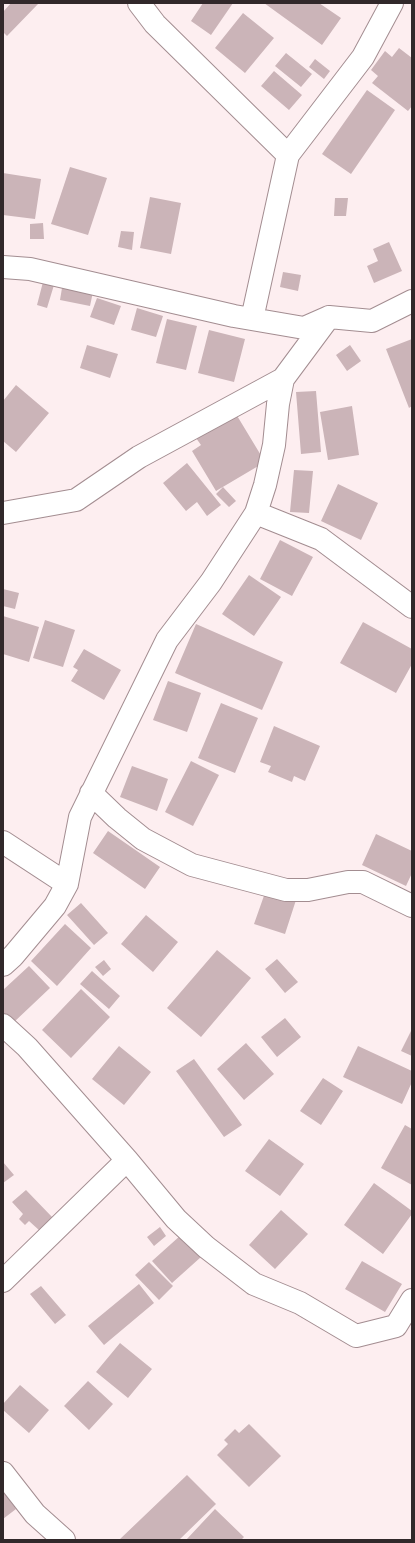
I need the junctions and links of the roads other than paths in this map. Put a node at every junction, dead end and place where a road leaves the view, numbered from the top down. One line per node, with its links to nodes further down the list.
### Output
1 (139, 3): 3 (street)
2 (392, 3): 3 (street)
3 (288, 155): 7 (street)
4 (3, 267): 7 (street)
5 (412, 301): 6 (street)
6 (329, 317): 7 (street); 8 (street)
7 (252, 319)
8 (283, 379): 9 (street); 10 (street)
9 (3, 513)
10 (256, 513): 11 (street); 12 (street)
11 (412, 606)
12 (91, 792): 14 (street); 15 (street)
13 (3, 842): 14 (street)
14 (67, 884): 16 (street)
15 (412, 906)
16 (3, 966)
17 (3, 1025): 18 (street)
18 (127, 1160): 19 (street); 20 (street)
19 (3, 1281)
20 (412, 1300)
21 (3, 1473): 22 (street)
22 (64, 1540)

